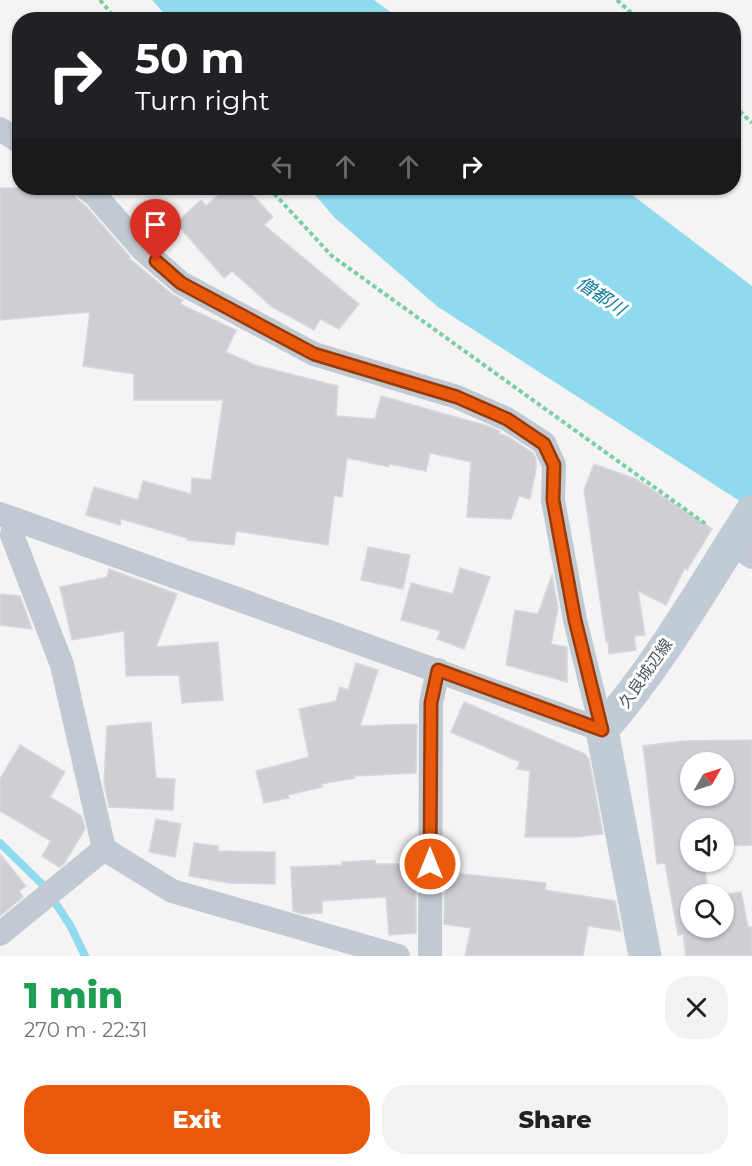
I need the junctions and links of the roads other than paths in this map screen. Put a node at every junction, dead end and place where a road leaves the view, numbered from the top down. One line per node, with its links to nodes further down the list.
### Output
1 (95, 195): 5 (street)
2 (8, 517): 4 (street); 6 (street)
3 (744, 534): 5 (main road, 久良城辺線)
4 (438, 670): 5 (street); 9 (street)
5 (602, 730): 10 (main road)
6 (104, 849): 7 (street); 8 (street)
7 (0, 934)
8 (398, 956)
9 (430, 956)
10 (645, 956)

